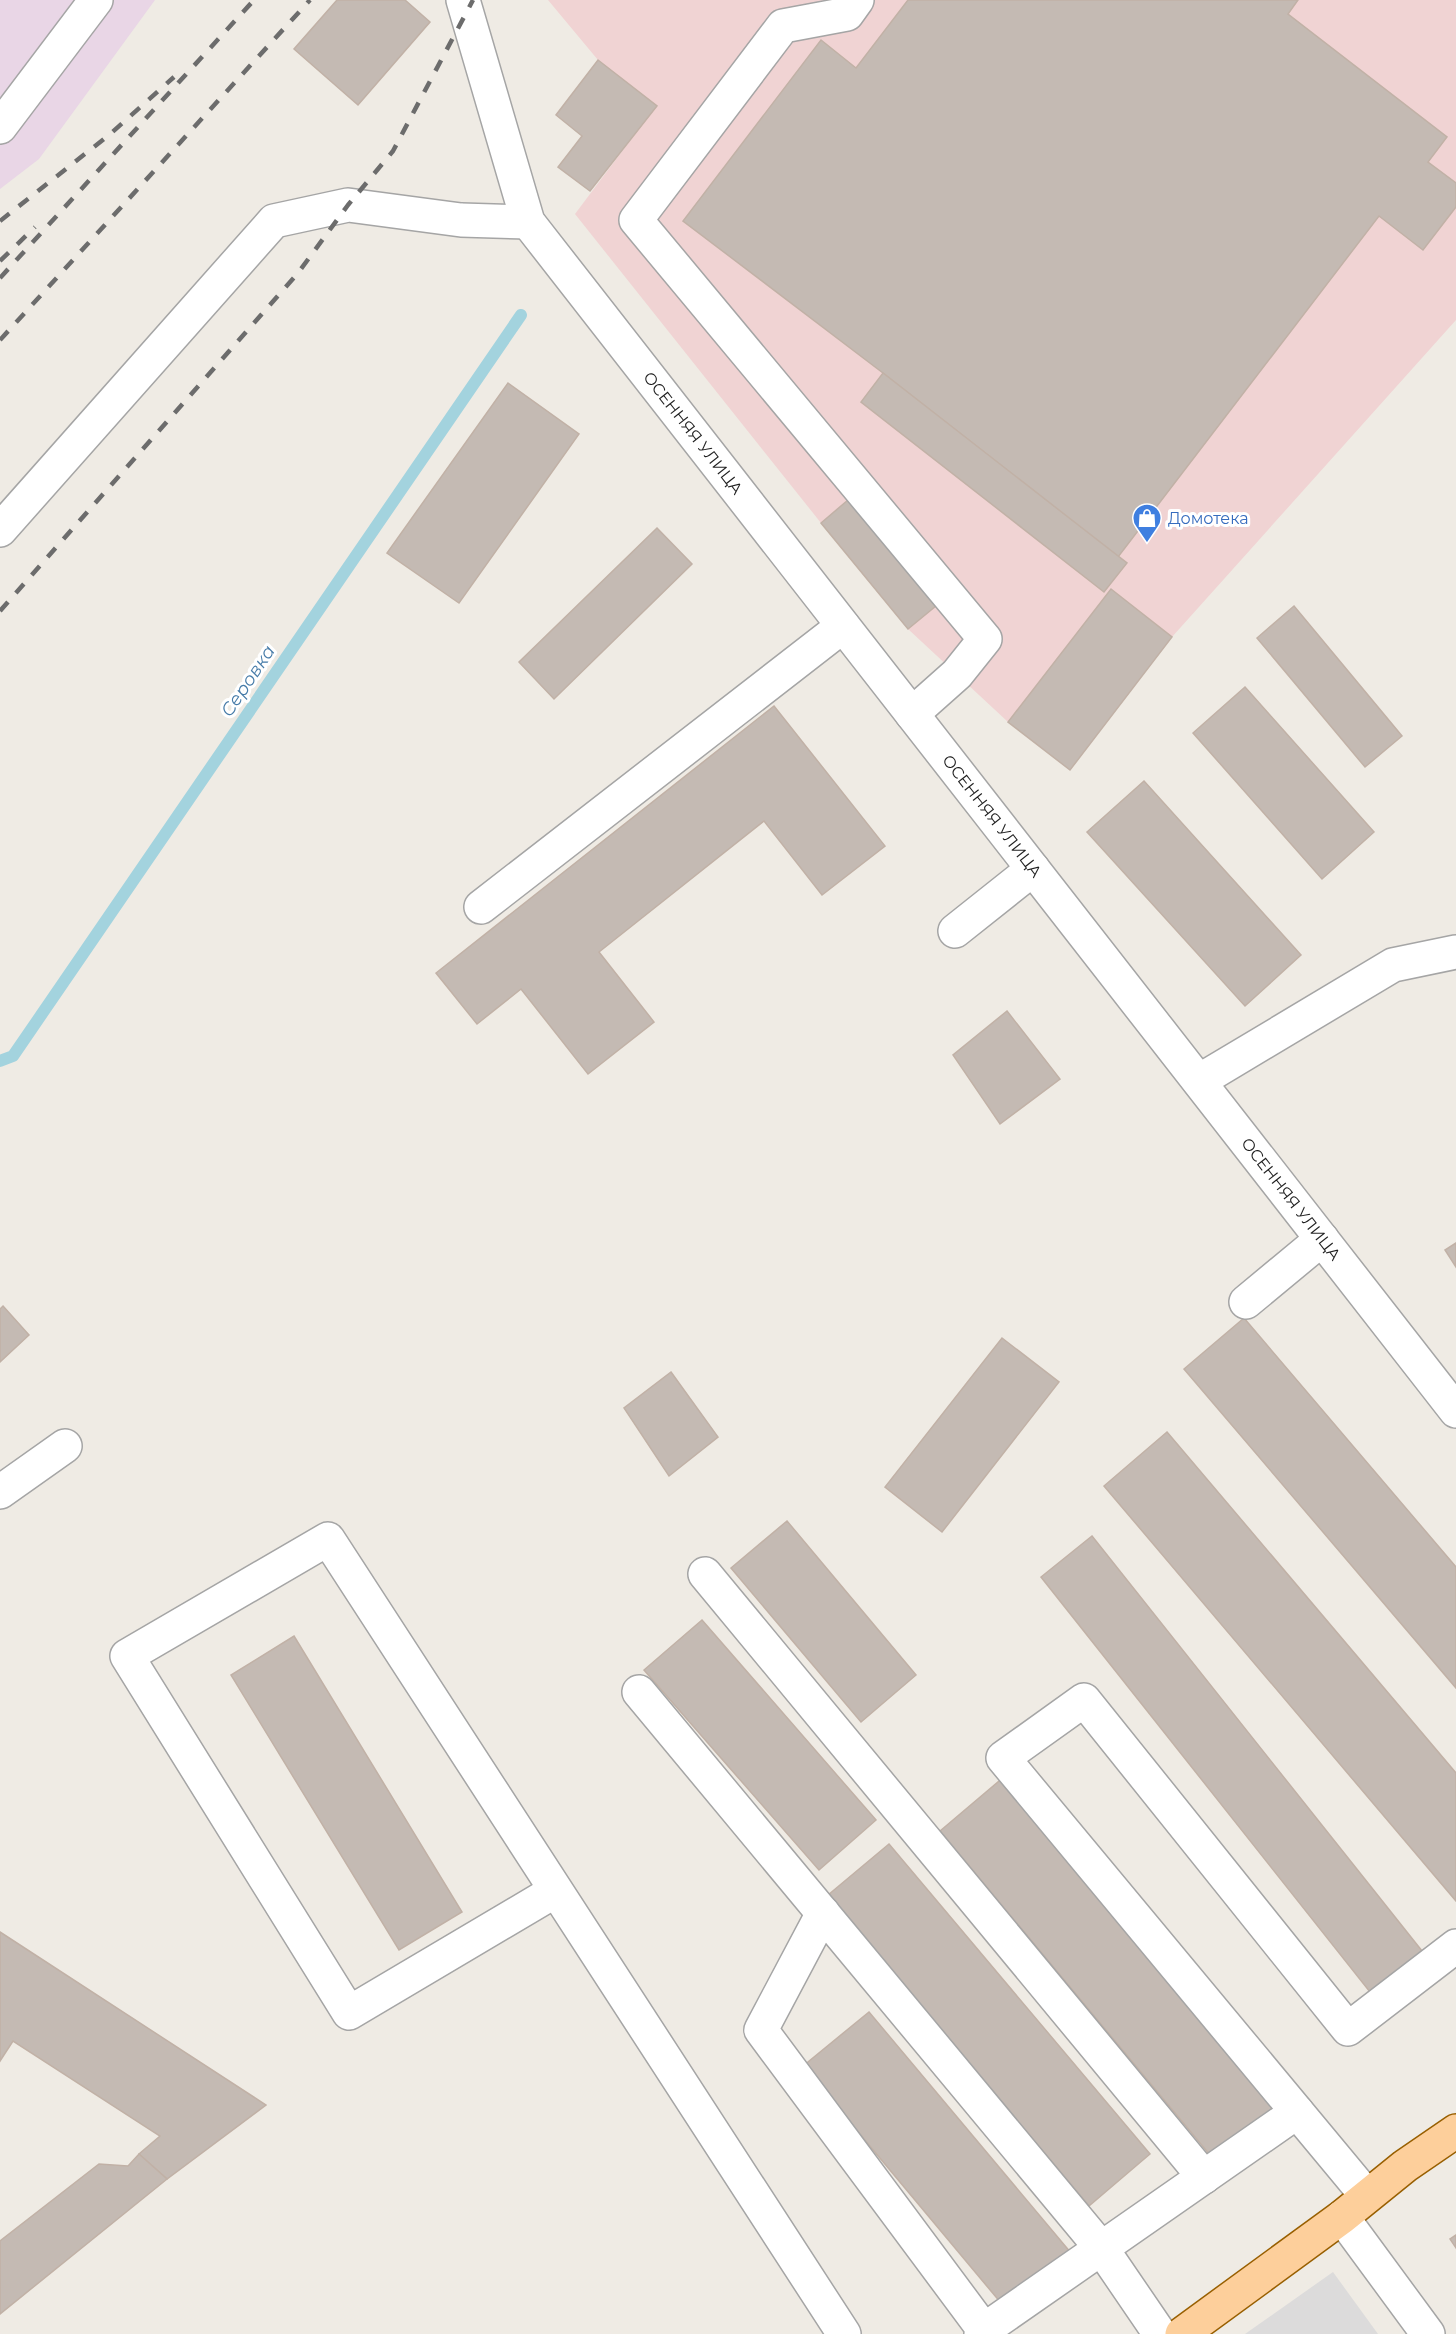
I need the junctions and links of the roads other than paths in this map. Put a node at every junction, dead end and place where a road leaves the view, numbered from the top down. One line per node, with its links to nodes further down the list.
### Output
1 (96, 0): 4 (street)
2 (463, 0): 5 (street)
3 (857, 0): 8 (street)
4 (0, 127)
5 (528, 222): 6 (street); 7 (street, ОСЕННЯЯ УЛИЦА)
6 (0, 530)
7 (843, 626): 8 (street, ОСЕННЯЯ УЛИЦА); 10 (street)
8 (912, 714): 9 (street, ОСЕННЯЯ УЛИЦА)
9 (1033, 869): 11 (street); 13 (street, ОСЕННЯЯ УЛИЦА)
10 (481, 907)
11 (954, 931)
12 (1456, 952): 13 (street)
13 (1199, 1081): 14 (street, ОСЕННЯЯ УЛИЦА)
14 (1322, 1239): 15 (street); 16 (street, ОСЕННЯЯ УЛИЦА)
15 (1246, 1302)
16 (1456, 1411)
17 (65, 1446): 18 (street)
18 (0, 1492)
19 (705, 1574): 26 (street)
20 (639, 1692): 22 (street)
21 (555, 1891): 21 (street); 31 (street)
22 (823, 1913): 29 (street); 30 (street)
23 (1456, 1946): 24 (street)
24 (1297, 2112): 26 (street); 27 (street)
25 (1456, 2131): 27 (main road)
26 (1204, 2177): 29 (street)
27 (1367, 2196): 28 (main road)
28 (1342, 2217): 33 (main road); 34 (street)
29 (1102, 2249): 30 (street); 32 (street)
30 (982, 2332)
31 (843, 2334)
32 (1160, 2334)
33 (1182, 2334)
34 (1428, 2334)

